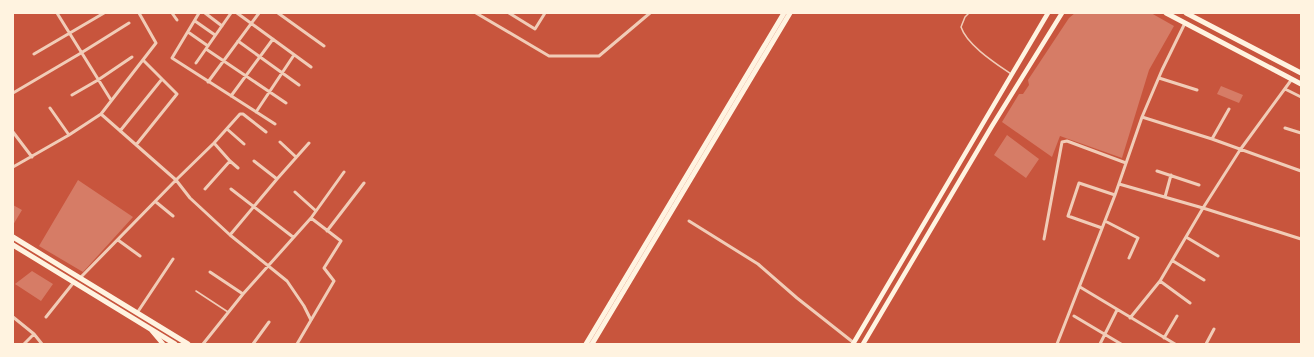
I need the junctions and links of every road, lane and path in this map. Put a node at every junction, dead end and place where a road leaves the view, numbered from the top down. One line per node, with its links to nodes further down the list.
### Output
1 (57, 13): 29 (street)
2 (104, 13): 29 (street)
3 (139, 13): 40 (street)
4 (172, 13): 22 (street)
5 (199, 13): 23 (street)
6 (205, 13): 27 (street)
7 (231, 13): 27 (street)
8 (237, 13): 25 (street)
9 (259, 13): 25 (street)
10 (278, 13): 33 (street)
11 (476, 13): 14 (street)
12 (509, 13): 13 (street)
13 (545, 13)
14 (650, 13)
15 (784, 13): 165 (main road)
16 (790, 13): 166 (main road)
17 (969, 13): 47 (lane)
18 (1048, 13): 47 (main road)
19 (1062, 13): 53 (main road)
20 (1166, 13): 26 (main road)
21 (1187, 13): 45 (main road)
22 (177, 20)
23 (195, 20): 28 (street); 30 (street)
24 (129, 23): 35 (street)
25 (251, 23): 31 (street); 32 (street)
26 (1185, 23): 48 (street); 50 (main road)
27 (222, 26): 30 (street)
28 (188, 32): 34 (street); 52 (street)
29 (70, 34): 35 (street); 36 (street)
30 (215, 35): 34 (street)
31 (273, 40): 37 (street); 39 (street)
32 (238, 41): 39 (street); 41 (street)
33 (324, 46)
34 (207, 48): 41 (street); 42 (street)
35 (81, 53): 51 (street); 59 (street)
36 (34, 54)
37 (294, 55): 43 (street); 44 (street)
38 (132, 57): 51 (street)
39 (260, 57): 44 (street); 46 (street)
40 (143, 60): 49 (street); 63 (street)
41 (224, 61): 46 (street); 52 (street)
42 (196, 63)
43 (311, 67)
44 (282, 73): 55 (street); 58 (street)
45 (1301, 73)
46 (246, 76): 58 (street); 61 (street)
47 (1011, 76): 53 (main road); 70 (main road)
48 (1159, 78): 57 (street); 69 (street)
49 (162, 79): 75 (street); 85 (street)
50 (1292, 79): 54 (main road); 56 (street)
51 (98, 80): 60 (street); 63 (street)
52 (208, 82): 61 (street)
53 (1018, 84): 72 (main road)
54 (1301, 84)
55 (298, 85)
56 (1285, 89): 62 (street); 86 (street)
57 (1198, 90)
58 (270, 92): 64 (street); 67 (street)
59 (13, 93)
60 (72, 95)
61 (231, 96): 67 (street)
62 (1301, 97)
63 (111, 100): 68 (street)
64 (286, 103)
65 (50, 108): 79 (street)
66 (1229, 109): 80 (street)
67 (256, 112): 71 (street)
68 (101, 114): 75 (street); 79 (street)
69 (1142, 117): 80 (street); 91 (street)
70 (984, 121): 72 (main road); 167 (main road)
71 (275, 124)
72 (992, 126): 168 (main road)
73 (1285, 128): 78 (street)
74 (227, 129): 77 (street); 83 (street); 84 (street)
75 (120, 131): 85 (street)
76 (13, 132): 87 (street)
77 (266, 132)
78 (1301, 133)
79 (69, 135): 87 (street)
80 (1212, 139): 86 (street)
81 (280, 142): 88 (street)
82 (309, 143): 88 (street)
83 (214, 144): 89 (street); 99 (street)
84 (244, 144)
85 (136, 145): 99 (street)
86 (1240, 150): 95 (street); 110 (street)
87 (32, 157): 92 (street)
88 (296, 157): 98 (street)
89 (230, 161): 93 (street); 103 (street)
90 (254, 161): 98 (street)
91 (1126, 163): 101 (street); 122 (street)
92 (13, 168)
93 (238, 168)
94 (1157, 171): 97 (street)
95 (1301, 171)
96 (344, 172): 111 (street)
97 (1171, 175): 102 (street); 107 (street)
98 (276, 178): 109 (street)
99 (176, 180): 108 (street); 118 (street)
100 (364, 183): 117 (street)
101 (1119, 184): 106 (street); 107 (street)
102 (1199, 185)
103 (205, 189)
104 (230, 190): 109 (street)
105 (295, 192): 111 (street)
106 (1115, 195): 115 (street); 116 (street)
107 (1165, 197): 110 (street)
108 (156, 202): 112 (street); 124 (street)
109 (254, 206): 118 (street); 121 (street)
110 (1203, 208): 120 (street); 123 (street)
111 (316, 211): 113 (street)
112 (173, 216)
113 (311, 218): 117 (street); 121 (street)
114 (689, 221): 167 (street)
115 (1105, 222): 116 (street); 128 (street)
116 (1102, 228): 137 (street)
117 (327, 231): 149 (street)
118 (230, 235): 131 (street)
119 (13, 237): 133 (main road)
120 (1186, 237): 127 (street); 130 (street)
121 (293, 238): 131 (street)
122 (1044, 239)
123 (1301, 239)
124 (118, 240): 126 (street); 133 (street)
125 (13, 245): 135 (main road)
126 (140, 256)
127 (1218, 256)
128 (1129, 258)
129 (173, 259): 143 (street)
130 (1173, 261): 134 (street); 136 (street)
131 (268, 267): 139 (street); 149 (street)
132 (210, 272): 139 (street)
133 (80, 278): 143 (main road)
134 (1204, 280)
135 (74, 282): 147 (street); 151 (main road)
136 (1160, 282): 140 (street); 148 (street)
137 (1080, 287): 141 (street); 169 (street)
138 (196, 291): 142 (lane)
139 (243, 294): 142 (street)
140 (1190, 303)
141 (1117, 310): 148 (street); 154 (street)
142 (228, 312): 162 (street)
143 (137, 313): 156 (main road)
144 (1074, 316): 154 (street)
145 (1177, 316): 155 (street)
146 (13, 317): 153 (street)
147 (46, 317)
148 (1130, 318): 155 (street)
149 (311, 320): 164 (street)
150 (269, 322): 163 (street)
151 (150, 328): 159 (main road); 160 (main road)
152 (1214, 329): 173 (street)
153 (34, 334): 157 (street); 158 (street)
154 (1104, 334): 170 (street); 171 (street)
155 (1164, 338): 172 (street)
156 (181, 342): 161 (main road)
157 (24, 344)
158 (42, 344)
159 (163, 344)
160 (175, 344)
161 (188, 344)
162 (203, 344)
163 (253, 344)
164 (297, 344)
165 (586, 344)
166 (592, 344)
167 (854, 344)
168 (863, 344)
169 (1057, 344)
170 (1100, 344)
171 (1122, 344)
172 (1175, 344)
173 (1206, 344)

